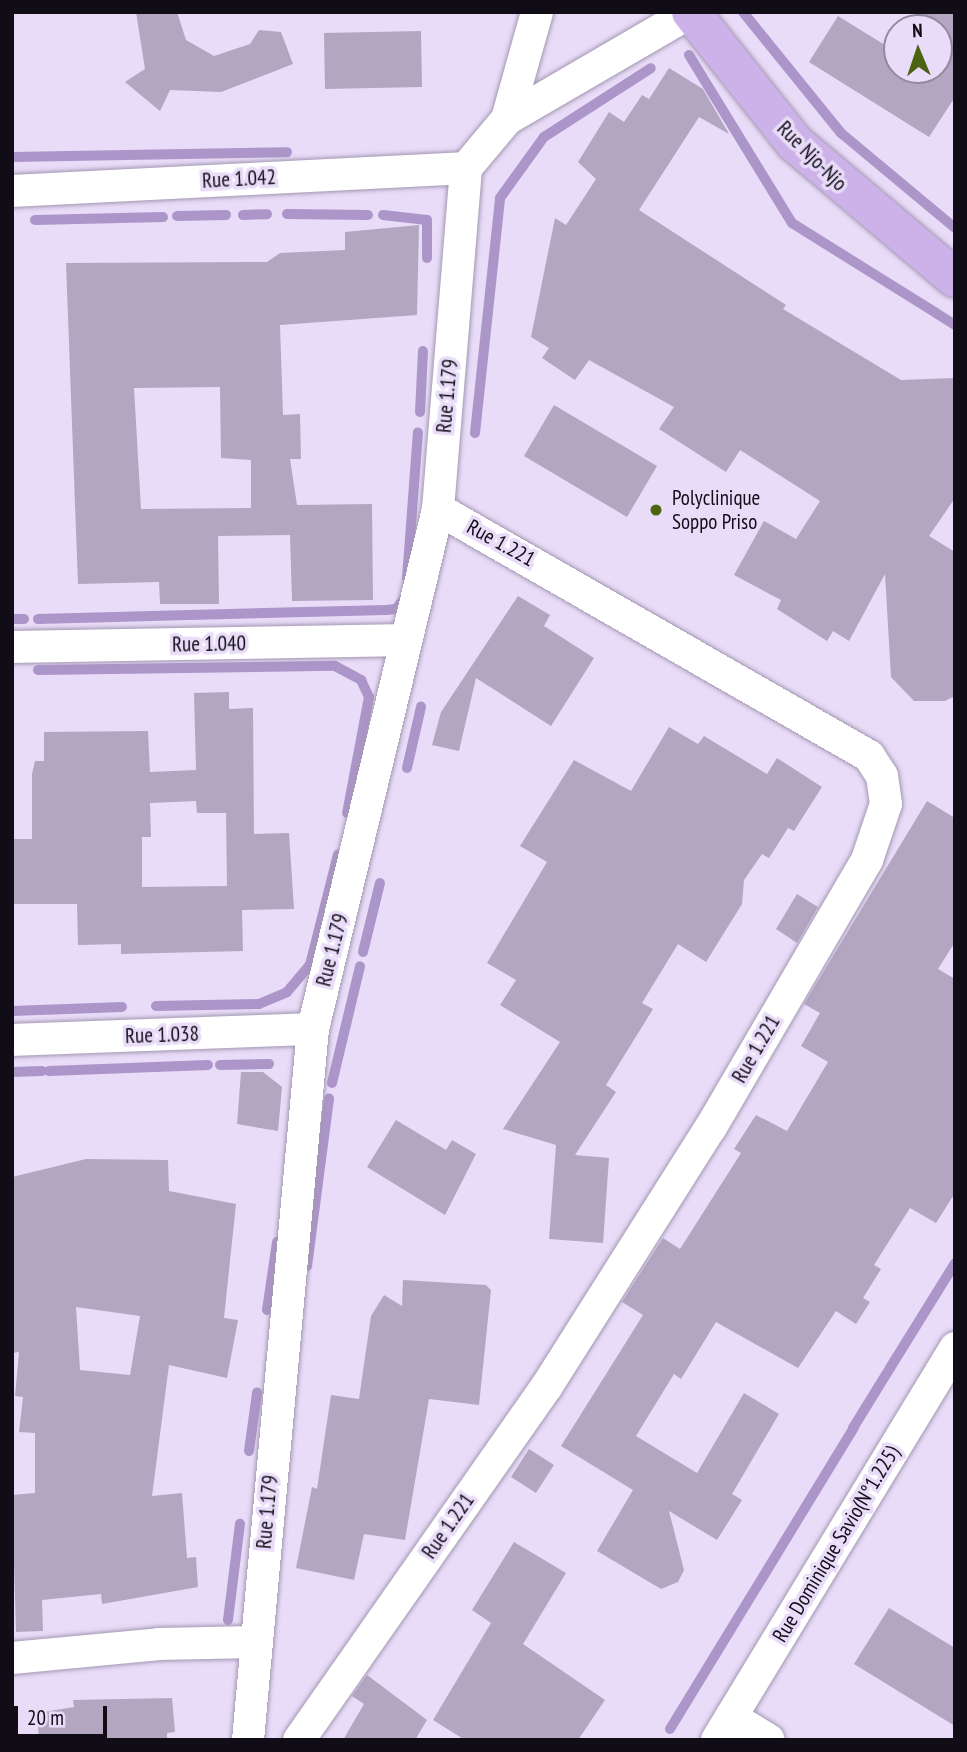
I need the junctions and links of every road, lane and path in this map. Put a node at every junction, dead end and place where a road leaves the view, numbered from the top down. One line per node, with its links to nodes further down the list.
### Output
1 (537, 12): 3 (street)
2 (691, 12): 3 (street); 6 (main road, Rue Njo-Njo)
3 (507, 119): 4 (street)
4 (466, 168): 5 (street, Rue 1.042); 7 (street, Rue 1.179)
5 (12, 191)
6 (955, 278)
7 (438, 509): 8 (street, Rue 1.179); 17 (street, Rue 1.221)
8 (406, 640): 9 (street, Rue 1.040); 10 (street, Rue 1.179)
9 (12, 647)
10 (313, 1029): 11 (street, Rue 1.038); 13 (street, Rue 1.179)
11 (12, 1040)
12 (955, 1348): 15 (street, Rue Dominique Savio(N°1.225))
13 (255, 1642): 14 (street); 16 (street, Rue 1.179)
14 (12, 1658)
15 (724, 1728): 18 (street)
16 (248, 1740)
17 (299, 1740)
18 (769, 1740)

